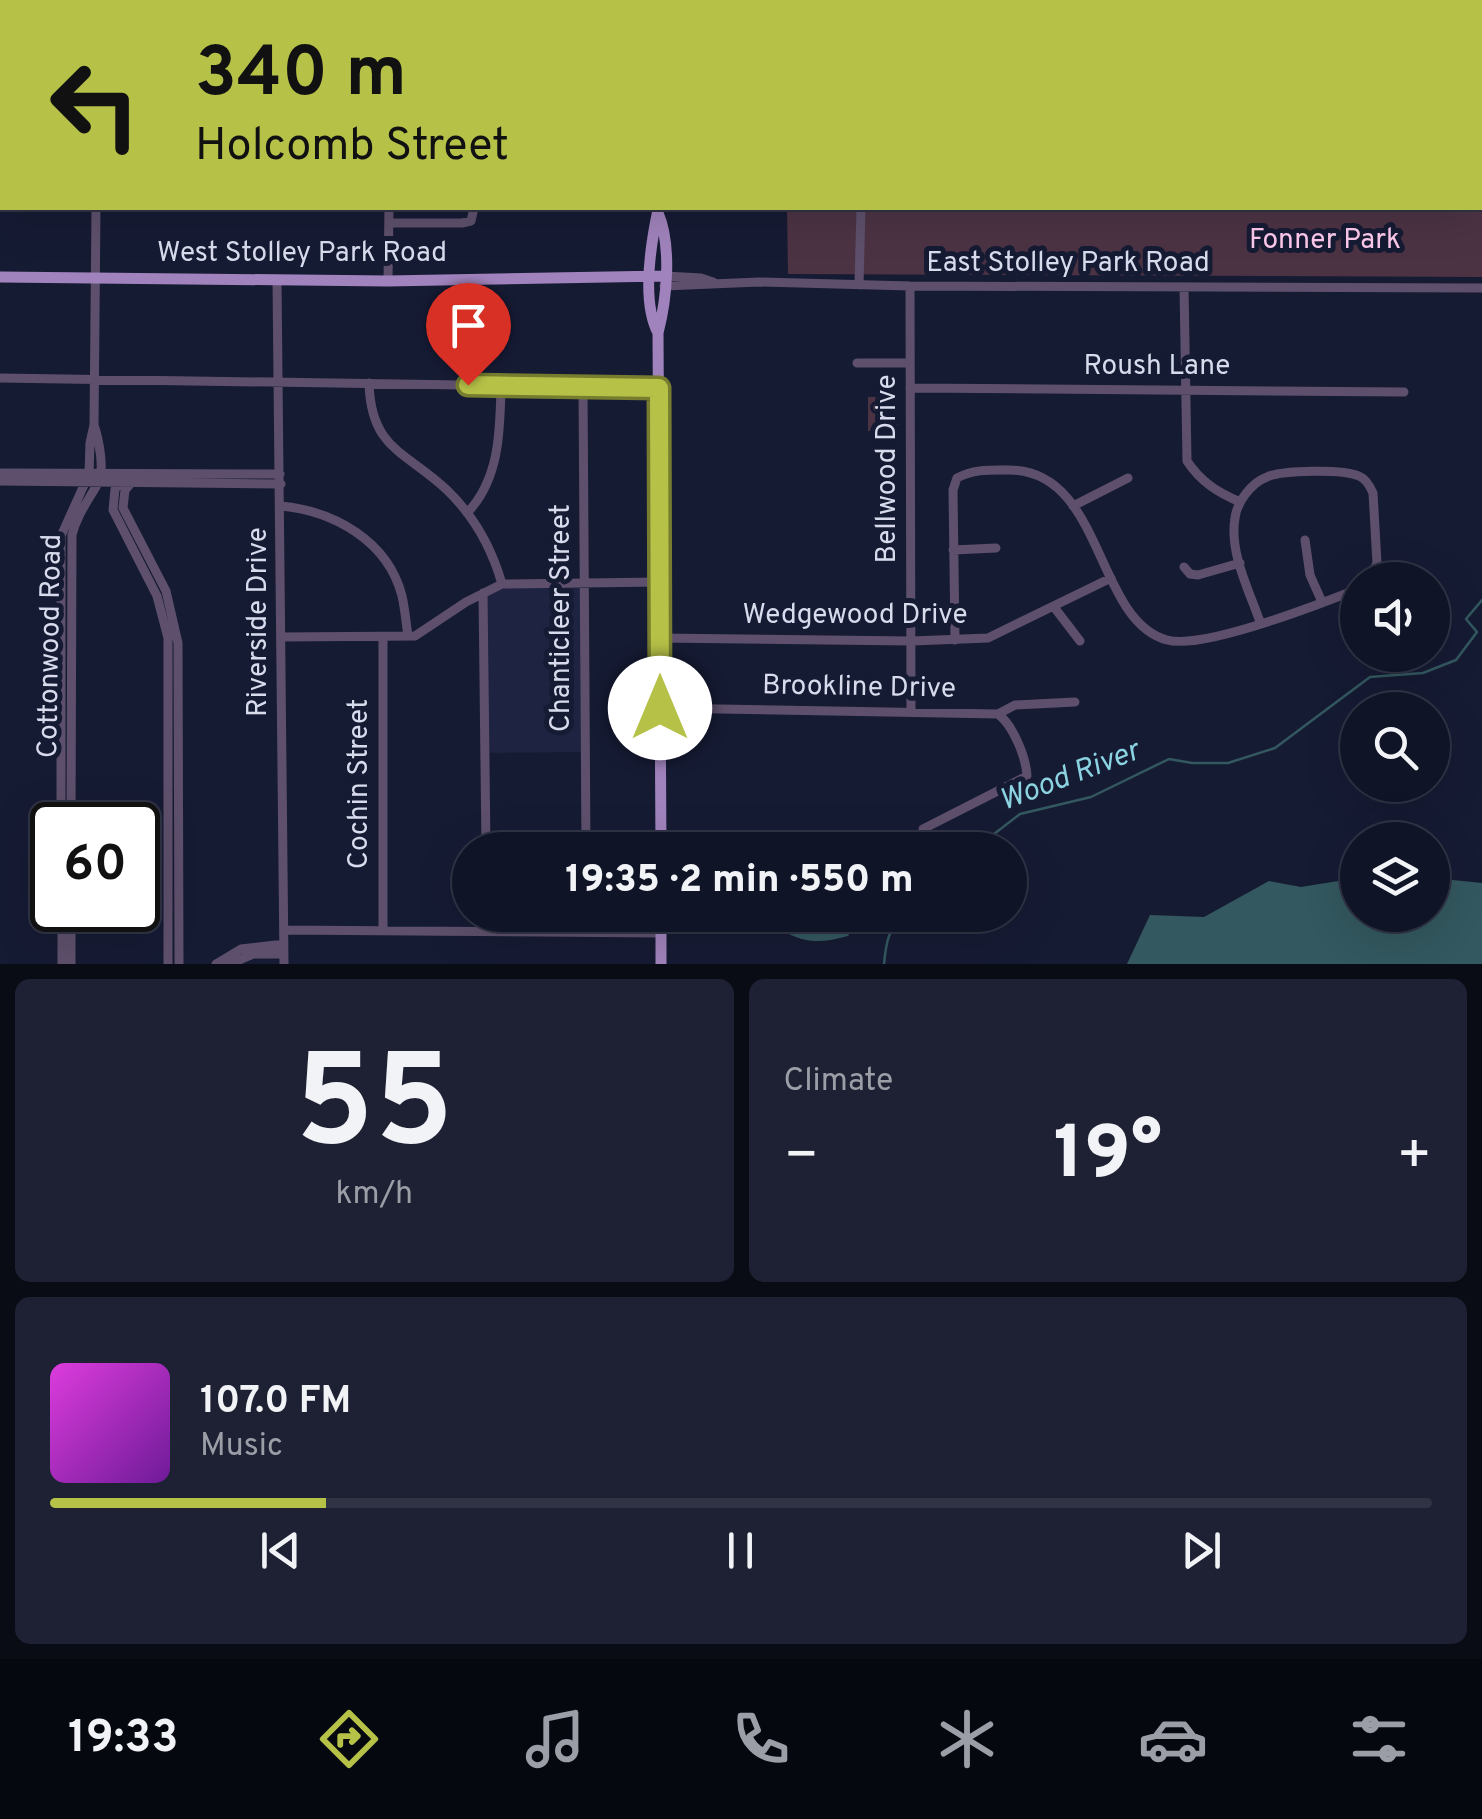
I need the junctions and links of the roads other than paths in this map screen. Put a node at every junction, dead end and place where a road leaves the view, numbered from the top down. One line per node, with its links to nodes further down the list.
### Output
1 (96, 210): 8 (street)
2 (389, 210): 6 (street)
3 (473, 210): 6 (street)
4 (658, 210): 9 (main road); 12 (main road)
5 (861, 210): 13 (street)
6 (389, 222): 11 (street)
7 (0, 277): 8 (main road, West Stolley Park Road)
8 (96, 277): 10 (main road, West Stolley Park Road); 21 (street)
9 (650, 279): 11 (main road, West Stolley Park Road); 12 (main road, West Stolley Park Road); 17 (main road)
10 (278, 280): 11 (main road, West Stolley Park Road); 22 (street, Riverside Drive)
11 (388, 281)
12 (664, 281): 13 (street, East Stolley Park Road); 17 (main road)
13 (859, 285): 14 (street, East Stolley Park Road)
14 (910, 286): 15 (street, East Stolley Park Road); 19 (street, Bellwood Drive)
15 (1184, 287): 16 (street, East Stolley Park Road); 28 (street)
16 (1482, 288)
17 (658, 333): 26 (main road)
18 (857, 363): 19 (street)
19 (910, 363): 27 (street, Bellwood Drive)
20 (0, 378): 21 (street)
21 (95, 379): 22 (street); 31 (street)
22 (277, 381): 23 (street); 34 (street, Riverside Drive)
23 (368, 383): 24 (street); 40 (street)
24 (501, 386): 25 (street); 40 (street)
25 (583, 386): 26 (street); 48 (street, Chanticleer Street)
26 (659, 388): 49 (main road)
27 (910, 388): 28 (street, Roush Lane); 61 (street, Bellwood Drive)
28 (1183, 390): 29 (street, Roush Lane); 36 (street)
29 (1404, 392)
30 (0, 473): 31 (street)
31 (93, 478): 32 (street); 35 (street); 39 (street); 67 (street, Cottonwood Road); 68 (street, Cottonwood Road)
32 (129, 478): 34 (street); 39 (street); 84 (street)
33 (1128, 478): 38 (street)
34 (280, 479): 37 (street, Riverside Drive)
35 (0, 481)
36 (1240, 502): 44 (street); 45 (street)
37 (280, 506): 56 (street); 57 (street, Riverside Drive)
38 (1073, 506): 43 (street); 47 (street)
39 (114, 510): 83 (street)
40 (467, 514): 50 (street)
41 (1305, 540): 53 (street)
42 (996, 548): 43 (street)
43 (953, 550): 60 (street)
44 (1377, 562)
45 (1240, 563): 46 (street); 55 (street)
46 (1184, 567)
47 (1111, 578): 54 (street, Wedgewood Drive); 55 (street)
48 (584, 582): 49 (street); 50 (street); 71 (street, Chanticleer Street)
49 (660, 582): 59 (main road)
50 (502, 584): 51 (street)
51 (483, 593): 56 (street); 70 (street)
52 (1340, 596): 53 (street)
53 (1322, 602): 55 (street)
54 (1054, 607): 60 (street, Wedgewood Drive); 62 (street)
55 (1260, 622)
56 (408, 636): 58 (street)
57 (281, 637): 58 (street); 73 (street, Riverside Drive)
58 (383, 637): 74 (street, Cochin Street)
59 (660, 638): 61 (street, Wedgewood Drive); 64 (main road)
60 (954, 640): 61 (street, Wedgewood Drive)
61 (912, 641): 65 (street, Bellwood Drive)
62 (1080, 641)
63 (1075, 702): 66 (street, Brookline Drive)
64 (660, 708): 65 (street, Brookline Drive); 72 (main road)
65 (911, 711): 66 (street, Brookline Drive)
66 (998, 714): 69 (street)
67 (62, 802)
68 (71, 802)
69 (923, 829)
70 (486, 832)
71 (586, 832)
72 (661, 832)
73 (284, 930): 74 (street); 80 (street, Riverside Drive)
74 (383, 931): 77 (street)
75 (62, 932): 81 (street)
76 (71, 932): 82 (street)
77 (452, 932)
78 (586, 932): 79 (street)
79 (662, 933): 87 (main road)
80 (284, 954): 85 (street); 86 (street)
81 (62, 964)
82 (71, 964)
83 (168, 964)
84 (179, 964)
85 (216, 964)
86 (230, 964)
87 (662, 964)

